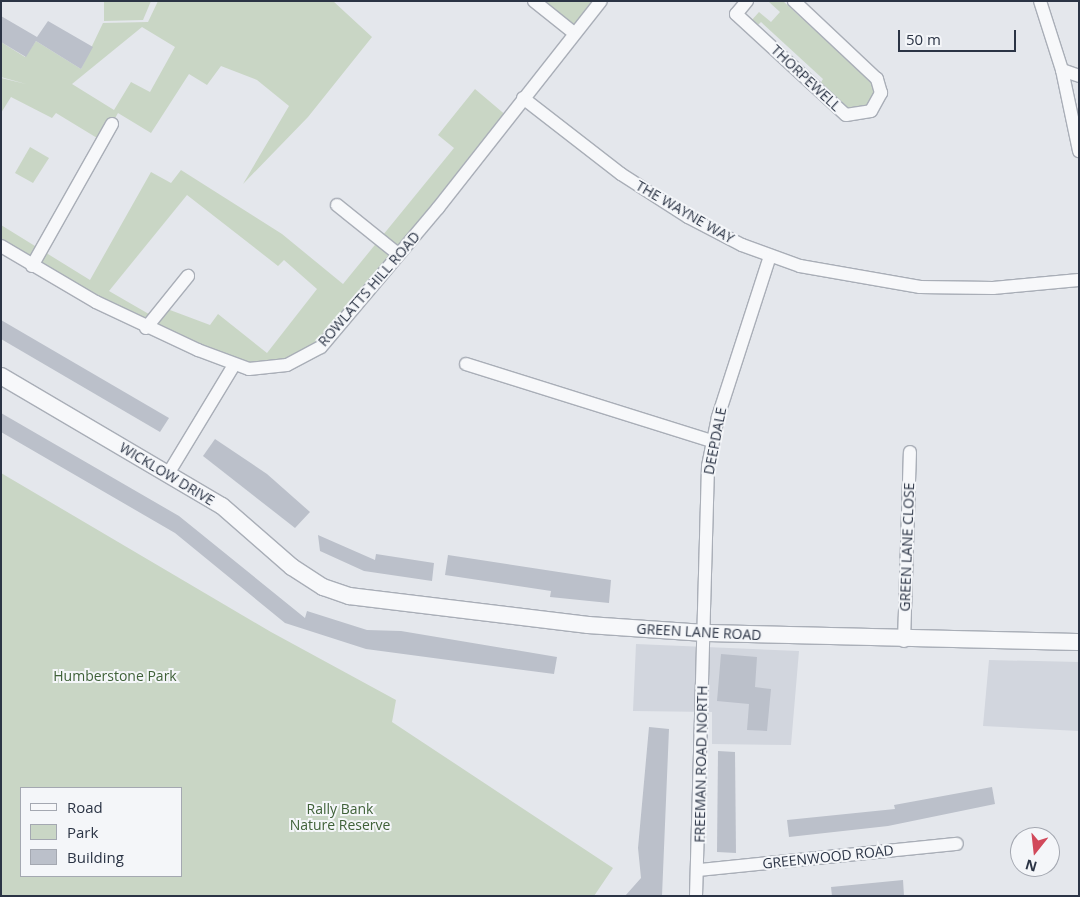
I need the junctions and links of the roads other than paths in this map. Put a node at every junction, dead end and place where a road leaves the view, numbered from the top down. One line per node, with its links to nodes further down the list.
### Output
1 (534, 1): 6 (street)
2 (601, 1): 6 (street, ROWLATTS HILL ROAD)
3 (748, 1): 4 (street, THORPEWELL)
4 (794, 1)
5 (1040, 1): 7 (street)
6 (574, 34): 9 (street, ROWLATTS HILL ROAD)
7 (1062, 70): 8 (street); 11 (street)
8 (1079, 76)
9 (523, 98): 14 (street, ROWLATTS HILL ROAD); 15 (street, THE WAYNE WAY)
10 (112, 124): 16 (street)
11 (1079, 151)
12 (337, 205): 14 (street)
13 (1, 246): 16 (street, ROWLATTS HILL ROAD)
14 (398, 254): 21 (street, ROWLATTS HILL ROAD)
15 (770, 256): 18 (street, THE WAYNE WAY); 23 (street, DEEPDALE)
16 (32, 266): 19 (street, ROWLATTS HILL ROAD)
17 (188, 276): 19 (street)
18 (1079, 280)
19 (146, 328): 21 (street, ROWLATTS HILL ROAD)
20 (466, 364): 23 (street)
21 (234, 365): 25 (street)
22 (1, 376): 25 (street, WICKLOW DRIVE)
23 (712, 441): 27 (street, DEEPDALE)
24 (910, 452): 28 (street, GREEN LANE CLOSE)
25 (168, 474): 26 (street, WICKLOW DRIVE)
26 (323, 586): 27 (street, GREEN LANE ROAD)
27 (705, 633): 28 (street, GREEN LANE ROAD); 31 (street, FREEMAN ROAD NORTH)
28 (904, 641): 29 (street, GREEN LANE ROAD)
29 (1079, 642)
30 (957, 844): 31 (street, GREENWOOD ROAD)
31 (699, 870): 32 (street, FREEMAN ROAD NORTH)
32 (696, 896)

